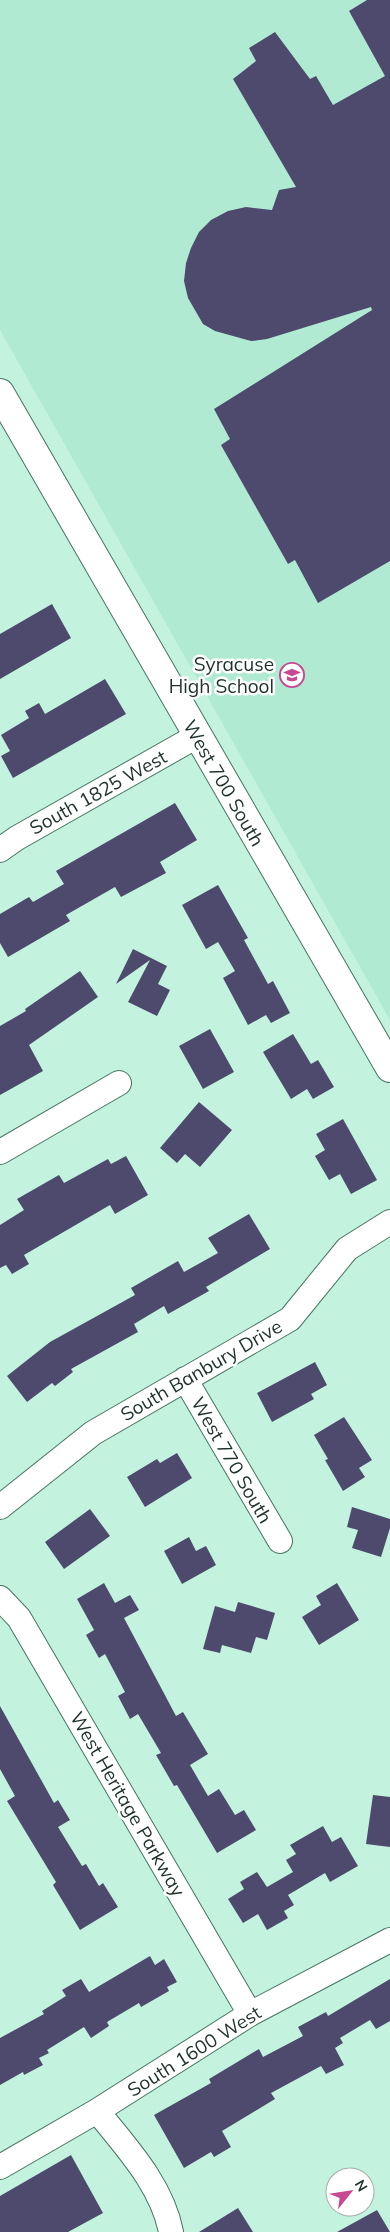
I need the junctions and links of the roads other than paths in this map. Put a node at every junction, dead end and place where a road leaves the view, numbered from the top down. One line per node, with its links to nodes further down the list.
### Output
1 (0, 393): 2 (street, West 700 South)
2 (197, 736): 3 (street, South 1825 West); 4 (street, West 700 South)
3 (0, 850)
4 (390, 1068)
5 (119, 1082): 6 (street)
6 (0, 1152)
7 (390, 1222): 8 (street, South Banbury Drive)
8 (185, 1379): 9 (street, South Banbury Drive); 10 (street, West 770 South)
9 (0, 1507)
10 (280, 1542)
11 (0, 1598): 13 (street, West Heritage Parkway)
12 (390, 1940): 13 (street, South 1600 West)
13 (250, 2014): 14 (street, South 1600 West)
14 (97, 2111): 15 (street, South 1600 West); 16 (street)
15 (0, 2167)
16 (171, 2232)

